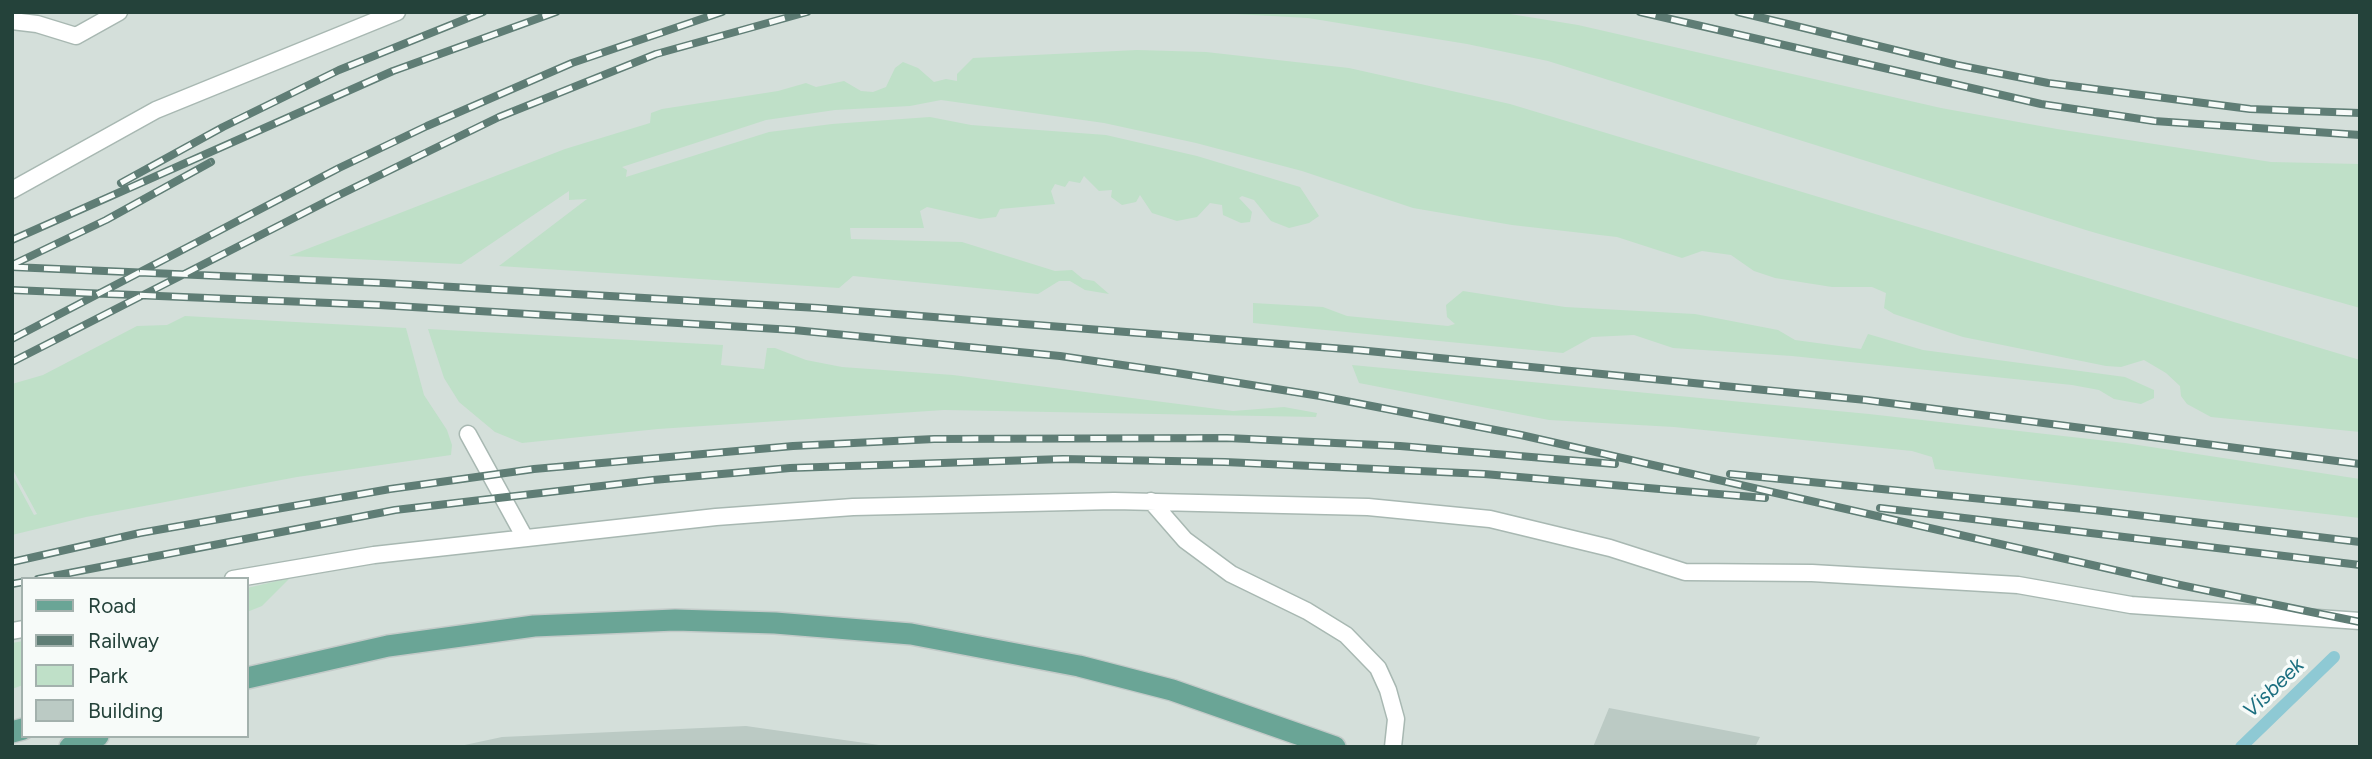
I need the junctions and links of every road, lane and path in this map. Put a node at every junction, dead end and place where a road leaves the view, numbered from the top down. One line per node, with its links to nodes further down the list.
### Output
1 (119, 12): 3 (lane)
2 (397, 12): 4 (lane)
3 (12, 21)
4 (12, 190)
5 (468, 434): 7 (lane)
6 (1151, 501): 7 (lane); 9 (lane); 14 (lane)
7 (525, 538): 8 (lane)
8 (245, 577)
9 (2360, 621)
10 (248, 678): 13 (main road)
11 (93, 738): 12 (main road)
12 (70, 747)
13 (1335, 747)
14 (1393, 747)

